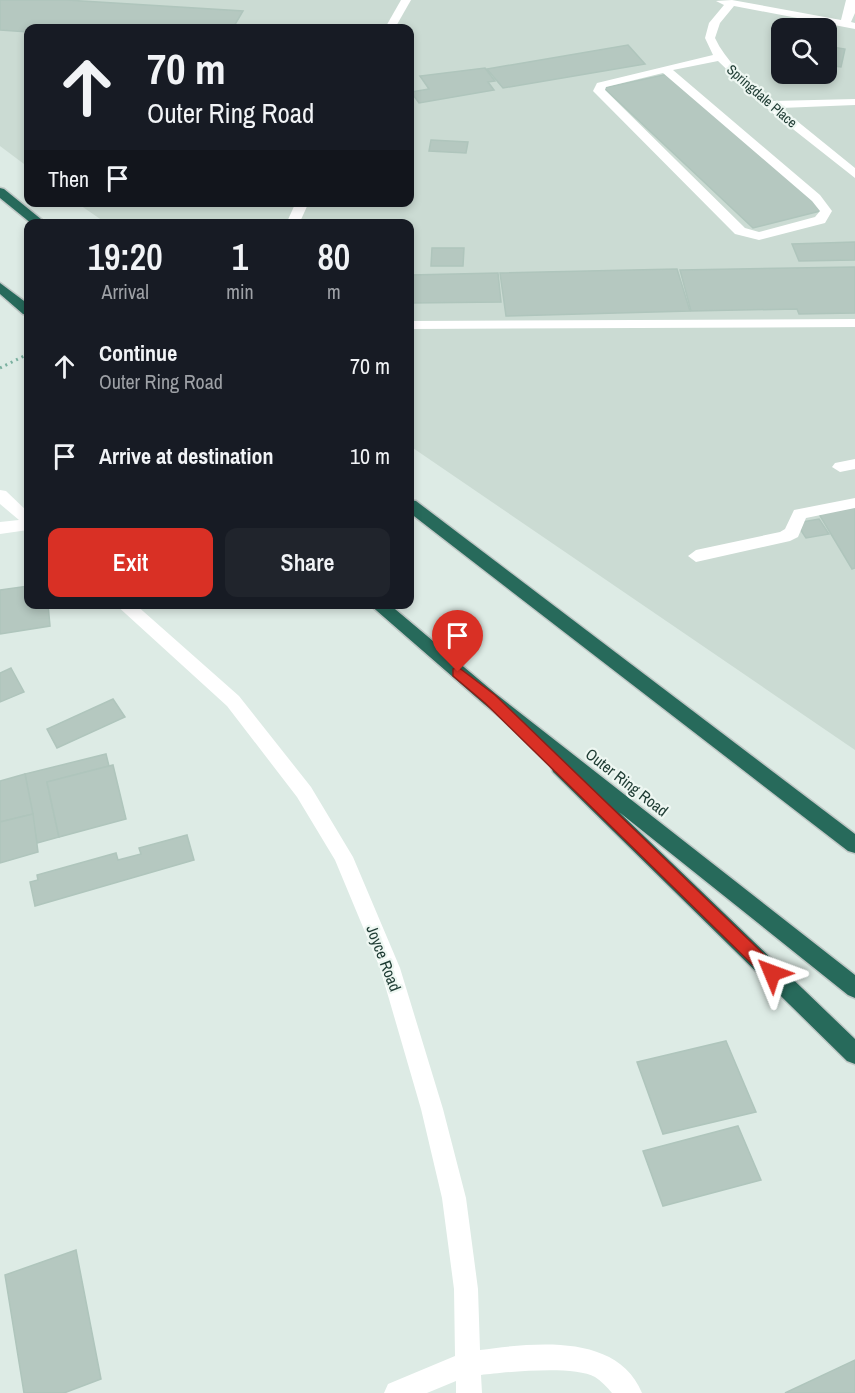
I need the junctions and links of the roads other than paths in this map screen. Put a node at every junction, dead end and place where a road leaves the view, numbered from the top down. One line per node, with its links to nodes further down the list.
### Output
1 (406, 0): 5 (street)
2 (718, 0): 4 (street)
3 (851, 0): 6 (street)
4 (731, 3): 6 (street); 7 (street, Springdale Place)
5 (392, 24)
6 (850, 25)
7 (719, 57): 8 (street); 10 (street, Springdale Place)
8 (665, 69): 8 (street)
9 (855, 102): 10 (street)
10 (772, 105): 11 (street, Springdale Place)
11 (855, 174)
12 (0, 192): 13 (highway)
13 (35, 219)
14 (0, 287): 15 (highway)
15 (24, 308)
16 (855, 323): 17 (street)
17 (414, 326)
18 (0, 495): 21 (street)
19 (855, 503): 24 (street)
20 (414, 508): 28 (highway)
21 (24, 516)
22 (24, 525): 23 (street)
23 (0, 528)
24 (696, 556)
25 (129, 609): 31 (street, Joyce Road)
26 (383, 609): 27 (highway, Outer Ring Road)
27 (490, 699): 29 (highway, Outer Ring Road); 30 (highway)
28 (855, 845)
29 (855, 988)
30 (855, 1054)
31 (469, 1364): 32 (street); 33 (street, Joyce Road); 34 (street)
32 (397, 1393)
33 (469, 1393)
34 (629, 1393)

